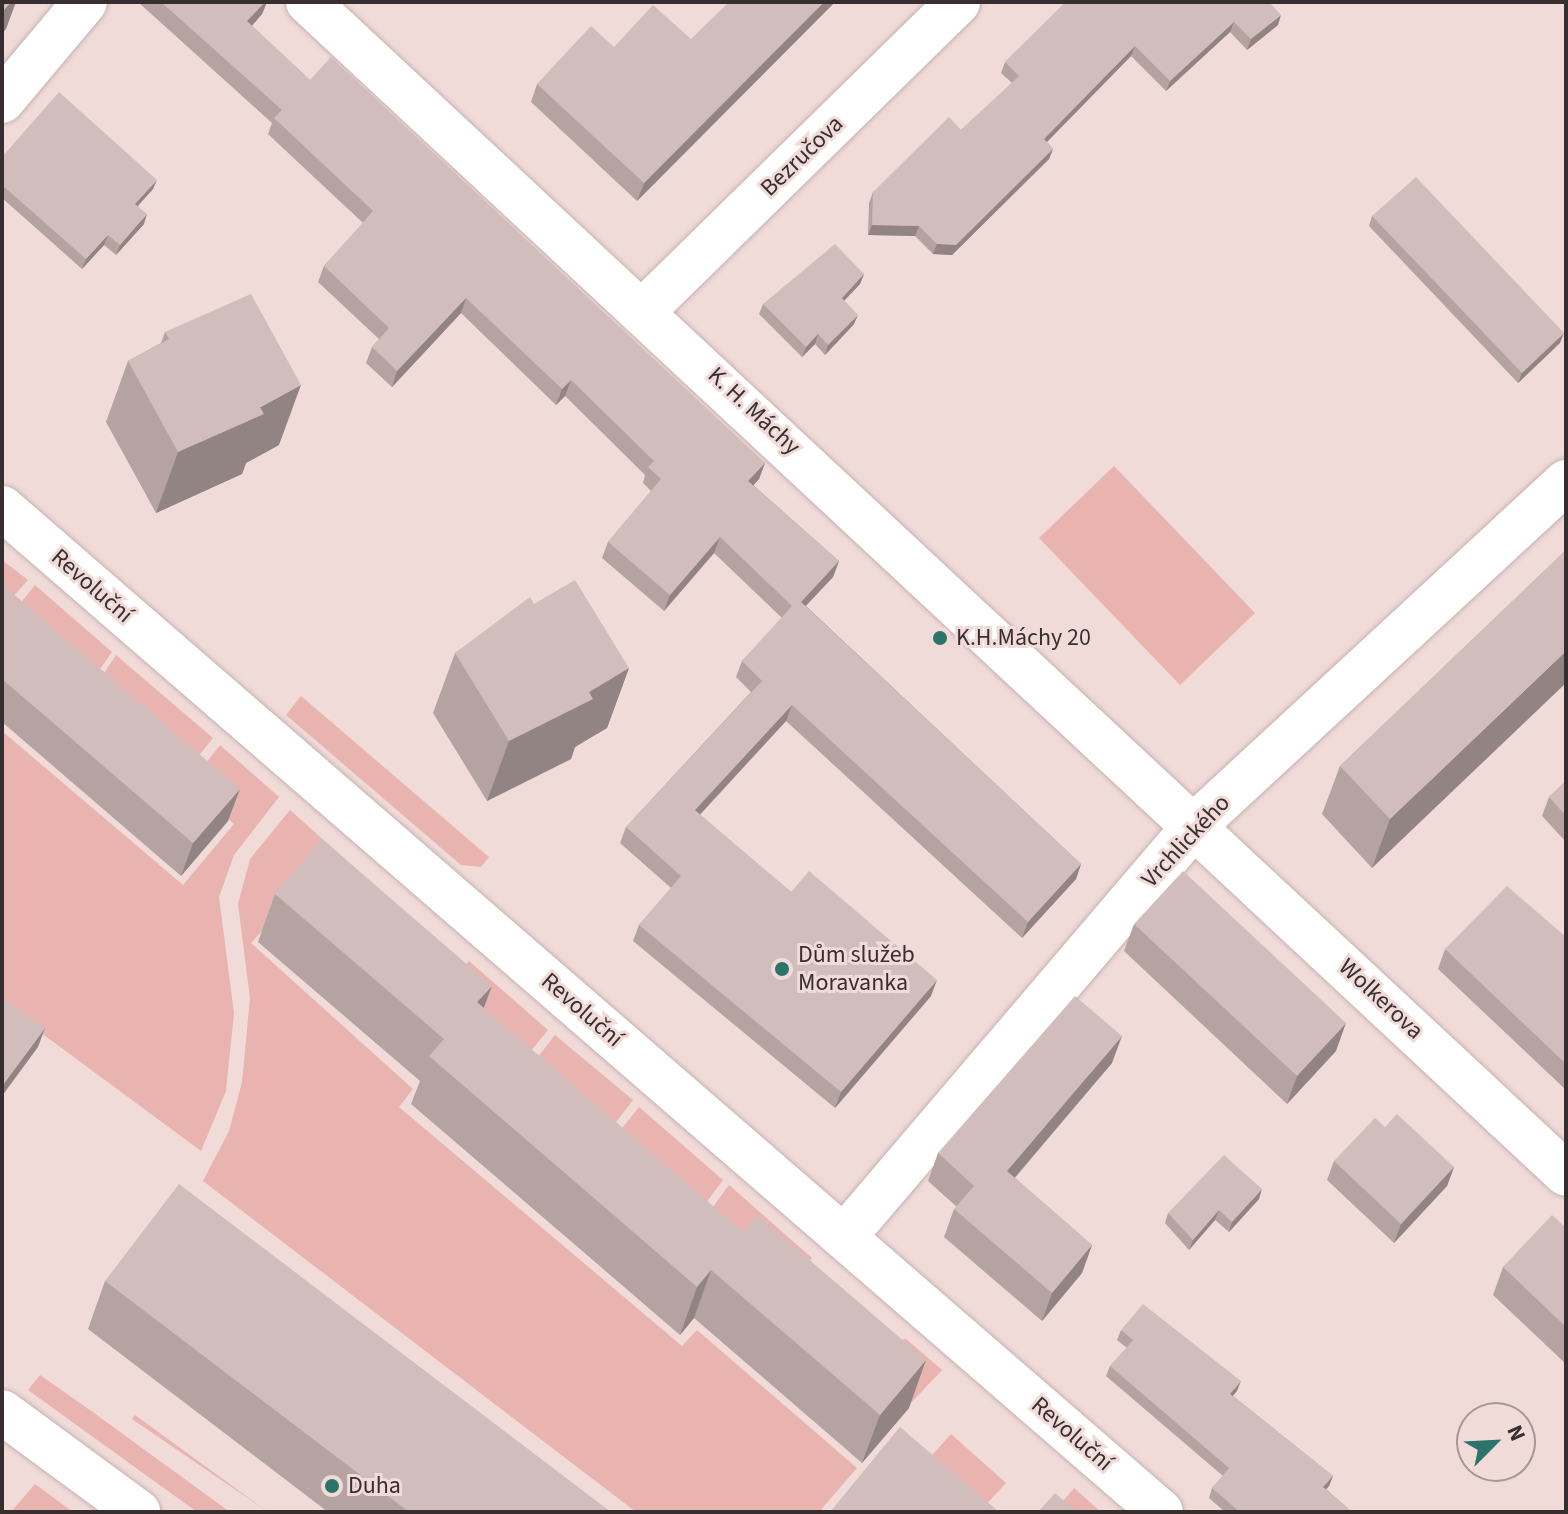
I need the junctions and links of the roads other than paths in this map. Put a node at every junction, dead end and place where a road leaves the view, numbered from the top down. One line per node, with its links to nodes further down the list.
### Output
1 (85, 2): 4 (street)
2 (308, 2): 5 (street, K. H. Máchy)
3 (958, 2): 5 (street, Bezručova)
4 (2, 101)
5 (645, 309): 8 (street, K. H. Máchy)
6 (1565, 484): 8 (street, Vrchlického)
7 (2, 508): 10 (street, Revoluční)
8 (1196, 824): 9 (street, Wolkerova); 10 (street, Vrchlického)
9 (1566, 1174)
10 (844, 1237): 13 (street, Revoluční)
11 (2, 1412): 12 (street)
12 (138, 1512)
13 (1161, 1512)

